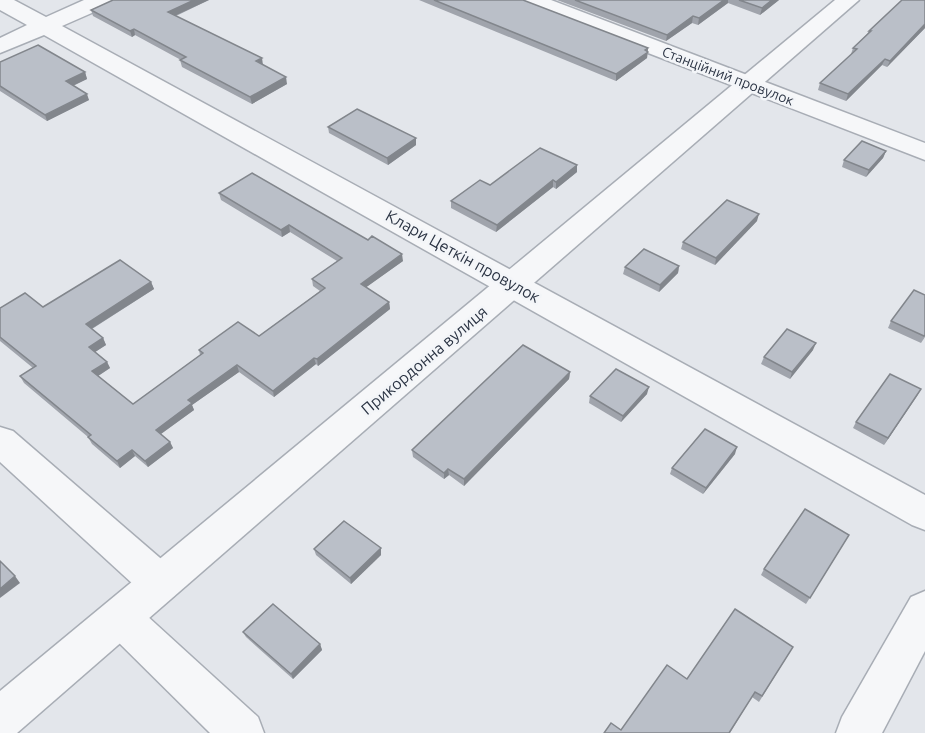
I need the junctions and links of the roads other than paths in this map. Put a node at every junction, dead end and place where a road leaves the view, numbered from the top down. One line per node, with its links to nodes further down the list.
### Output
1 (102, 0): 5 (street)
2 (532, 0): 7 (street, Станційний провулок)
3 (848, 0): 7 (street, Прикордонна вулиця)
4 (0, 1): 5 (street, Клари Цеткін провулок)
5 (45, 26): 6 (street); 9 (street, Клари Цеткін провулок)
6 (0, 46)
7 (749, 84): 8 (street, Станційний провулок); 9 (street, Прикордонна вулиця)
8 (925, 152)
9 (513, 284): 11 (street, Клари Цеткін провулок); 12 (street, Прикордонна вулиця)
10 (0, 441): 12 (street)
11 (925, 514)
12 (160, 584): 14 (street, Прикордонна вулиця)
13 (925, 610): 17 (street)
14 (120, 617): 15 (street, Прикордонна вулиця); 16 (street)
15 (0, 719)
16 (242, 733)
17 (858, 733)

